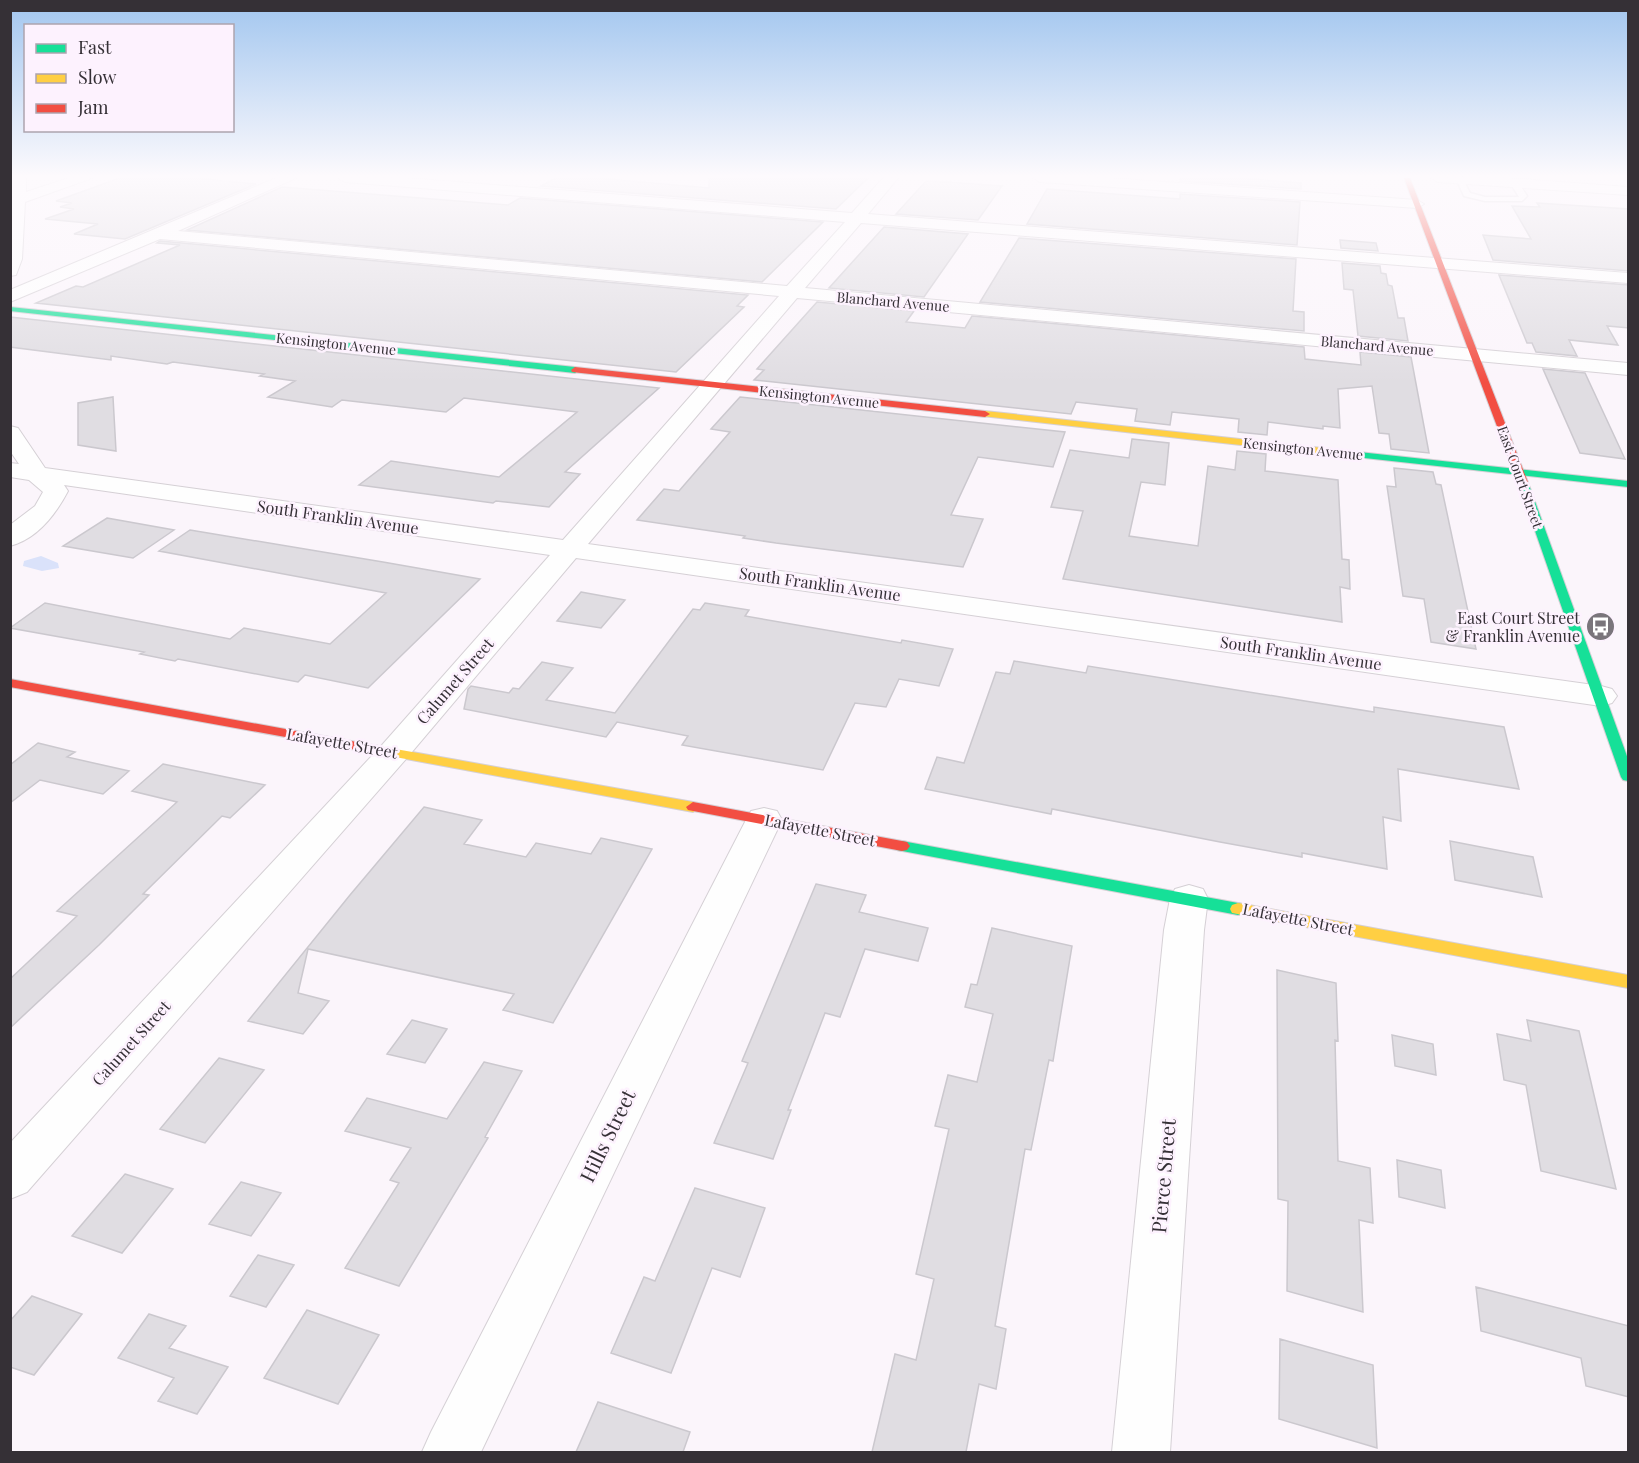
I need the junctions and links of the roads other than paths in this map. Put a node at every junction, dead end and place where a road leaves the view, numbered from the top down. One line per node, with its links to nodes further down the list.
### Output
1 (16, 246): 8 (street)
2 (129, 246): 11 (street)
3 (292, 246): 10 (street, Blanchard Avenue)
4 (832, 246): 10 (street, Calumet Street)
5 (1215, 246): 7 (street)
6 (1433, 246): 7 (street, East Court Street)
7 (1440, 264): 9 (street); 13 (street, East Court Street)
8 (10, 271)
9 (1629, 278)
10 (792, 292): 13 (street, Blanchard Avenue); 15 (street, Calumet Street)
11 (10, 297)
12 (10, 309): 15 (street, Kensington Avenue)
13 (1474, 355): 14 (street, Blanchard Avenue); 18 (street, East Court Street)
14 (1629, 369)
15 (714, 385): 18 (street, Kensington Avenue); 22 (street, Calumet Street)
16 (10, 433): 19 (street)
17 (10, 470): 19 (street, South Franklin Avenue)
18 (1520, 472): 20 (street, Kensington Avenue); 24 (street, East Court Street)
19 (38, 475): 21 (street); 22 (street, South Franklin Avenue)
20 (1629, 484)
21 (10, 538)
22 (569, 549): 24 (street, South Franklin Avenue); 25 (street, Calumet Street)
23 (10, 683): 25 (street, Lafayette Street)
24 (1610, 697): 26 (street, East Court Street)
25 (394, 752): 27 (street, Lafayette Street); 30 (street, Calumet Street)
26 (1627, 768)
27 (764, 820): 28 (street, Lafayette Street); 31 (street, Hills Street)
28 (1189, 899): 29 (street, Lafayette Street); 32 (street, Pierce Street)
29 (1629, 982)
30 (10, 1177)
31 (451, 1452)
32 (1141, 1452)

